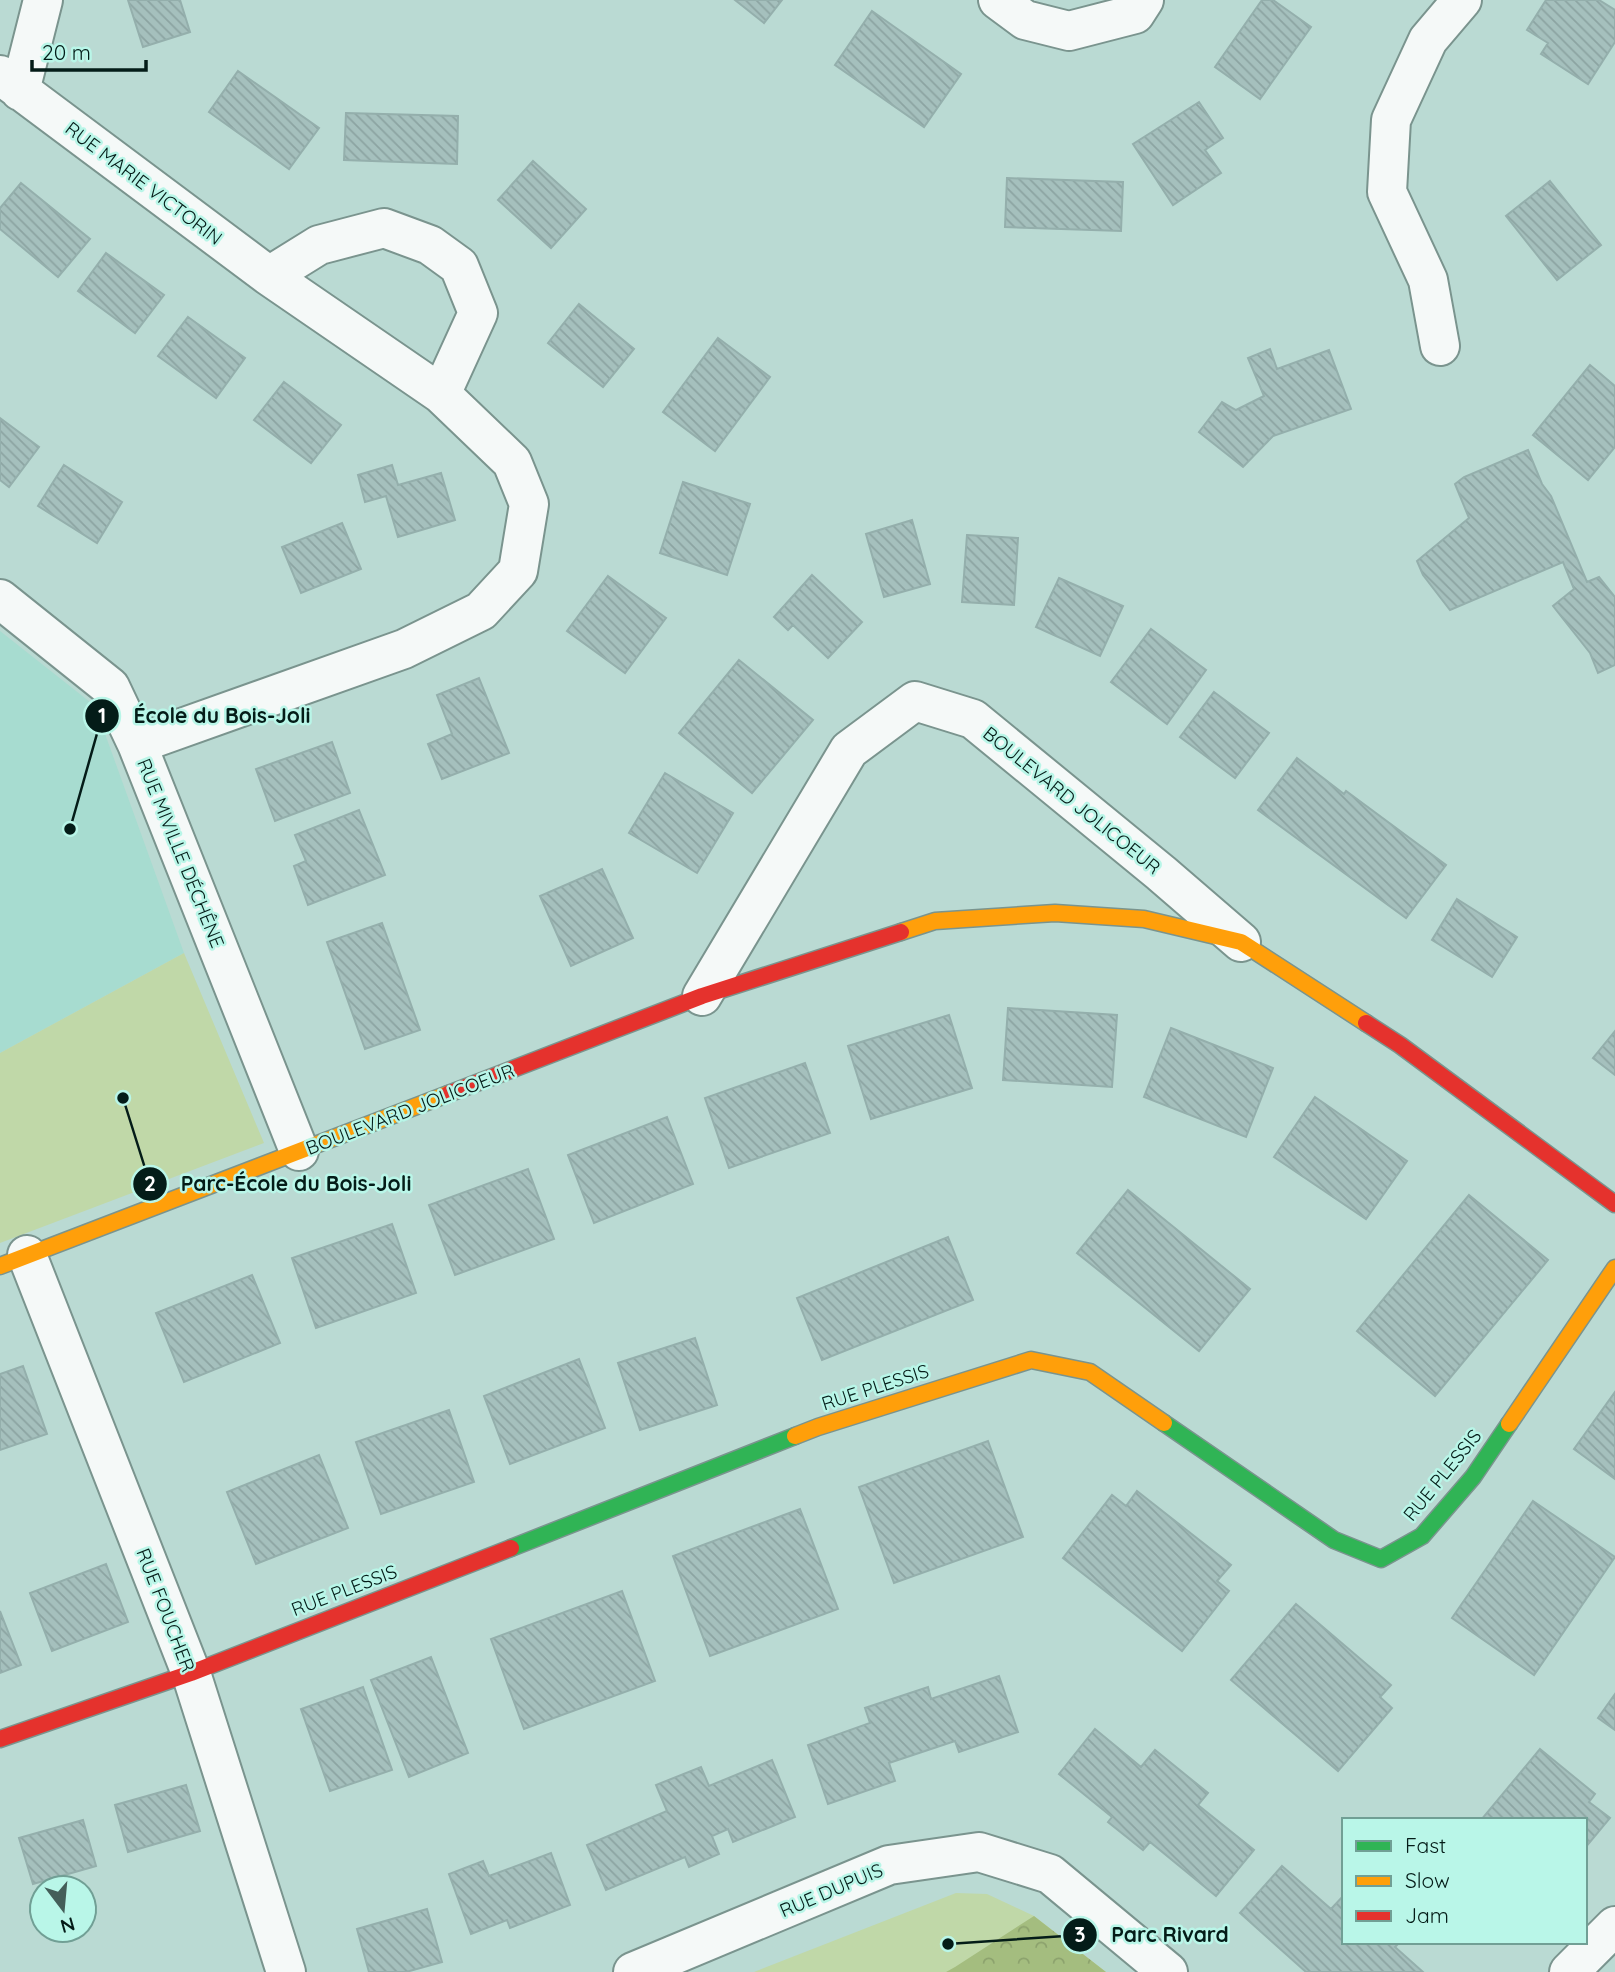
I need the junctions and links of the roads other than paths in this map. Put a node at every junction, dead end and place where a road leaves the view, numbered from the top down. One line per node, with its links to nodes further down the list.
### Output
1 (43, 0): 5 (street, RUE MARIE VICTORIN)
2 (998, 0): 3 (street)
3 (1144, 0)
4 (1462, 0): 7 (street)
5 (10, 83): 6 (street, RUE MARIE VICTORIN)
6 (268, 276): 8 (street, RUE MARIE VICTORIN); 8 (street)
7 (1440, 345)
8 (441, 394): 10 (street, RUE MARIE VICTORIN)
9 (0, 599): 10 (street, RUE MIVILLE DÉCHÊNE)
10 (137, 744): 13 (street, RUE MIVILLE DÉCHÊNE)
11 (1241, 942): 12 (street, BOULEVARD JOLICOEUR); 12 (street, BOULEVARD JOLICOEUR); 14 (street, BOULEVARD JOLICOEUR)
12 (702, 996): 13 (street, BOULEVARD JOLICOEUR)
13 (299, 1152): 15 (street, BOULEVARD JOLICOEUR)
14 (1615, 1205)
15 (14, 1261): 17 (street, RUE FOUCHER)
16 (1615, 1268): 17 (street, RUE PLESSIS)
17 (191, 1673): 18 (street, RUE PLESSIS); 20 (street, RUE FOUCHER)
18 (0, 1739)
19 (1615, 1926): 23 (street)
20 (286, 1972)
21 (633, 1972): 22 (street, RUE DUPUIS)
22 (1168, 1972)
23 (1569, 1972)

